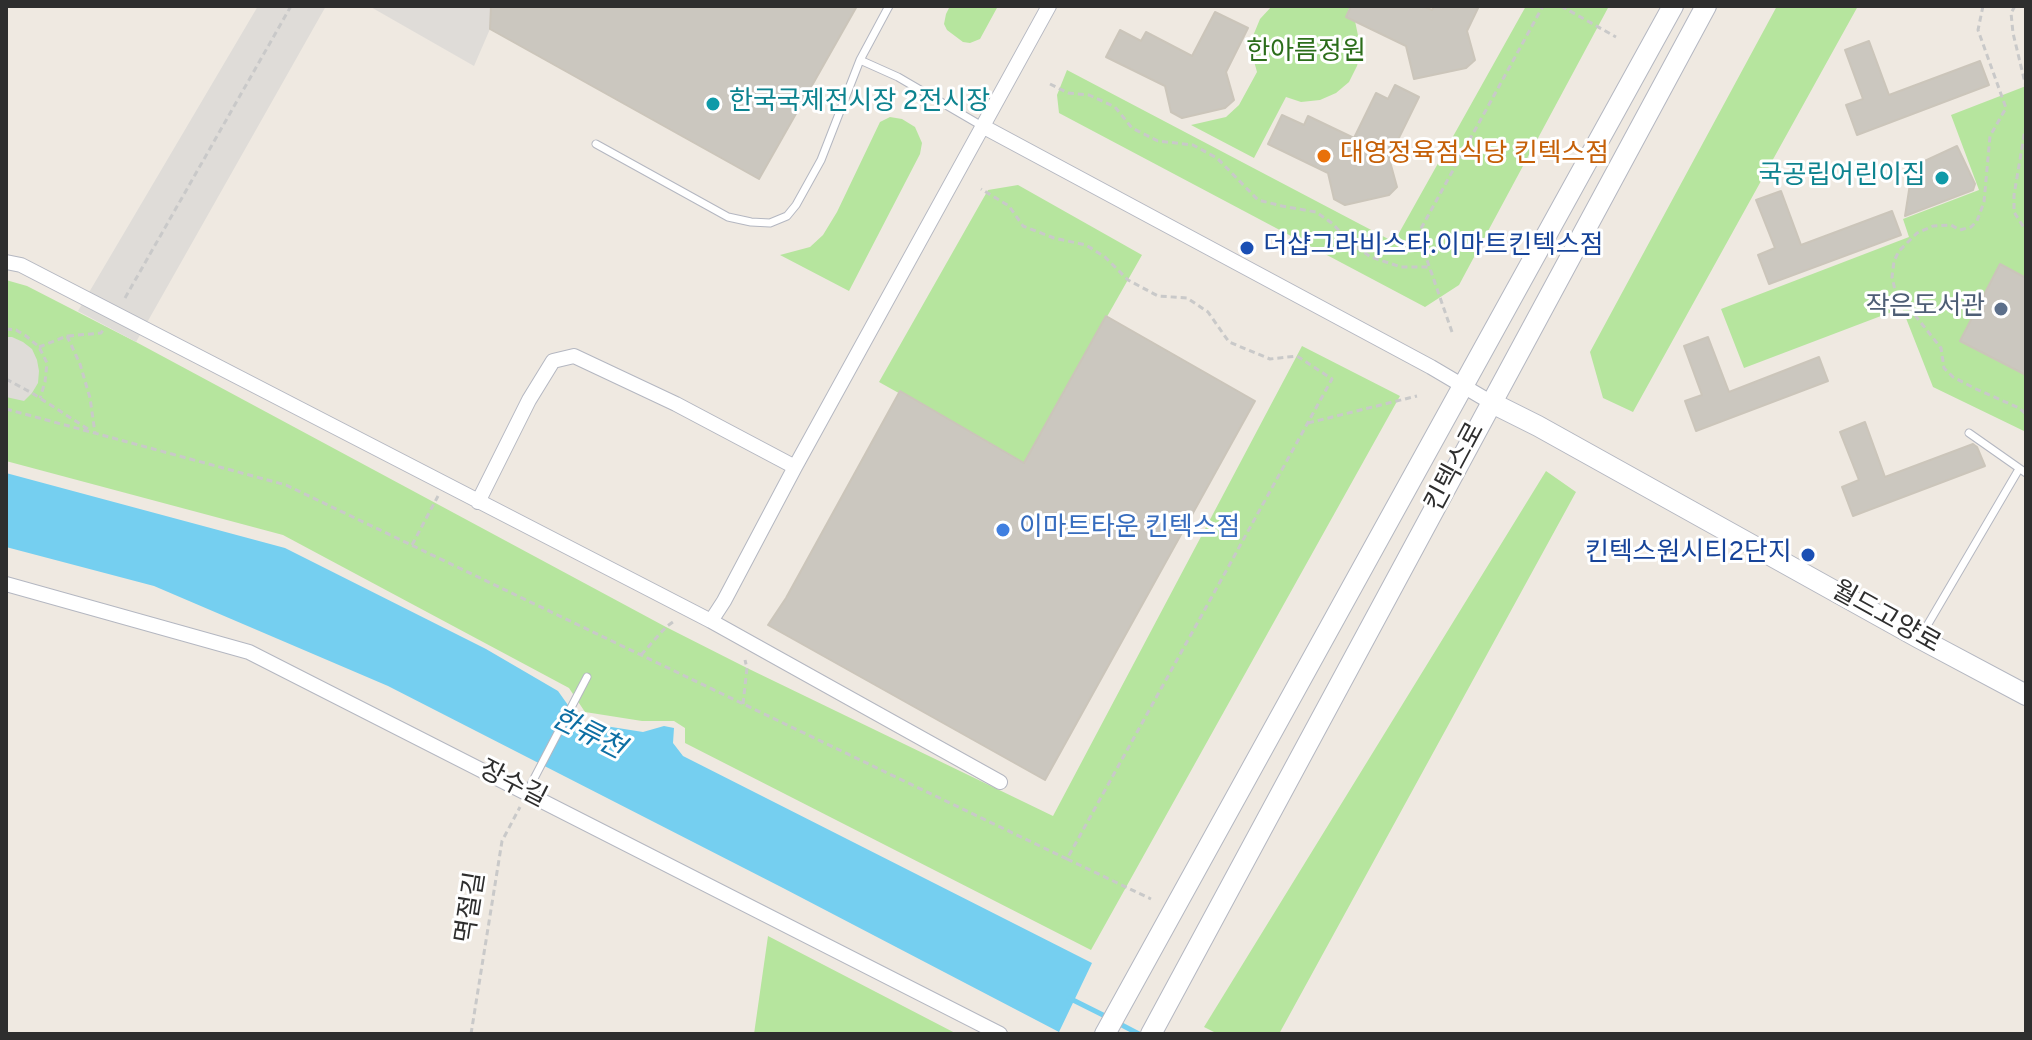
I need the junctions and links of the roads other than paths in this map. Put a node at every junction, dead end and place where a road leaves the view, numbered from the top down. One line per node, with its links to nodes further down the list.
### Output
1 (889, 6): 5 (lane)
2 (1049, 6): 6 (street)
3 (1673, 6): 9 (main road, 킨텍스로)
4 (1706, 6): 10 (main road, 킨텍스로)
5 (860, 60): 6 (lane); 7 (lane)
6 (984, 127): 9 (street); 12 (street)
7 (596, 144)
8 (6, 262): 14 (street)
9 (1463, 385): 10 (street); 23 (main road, 킨텍스로)
10 (1492, 403): 17 (main road, 월드고양로); 24 (main road, 킨텍스로)
11 (1969, 433): 13 (lane)
12 (795, 467): 14 (street); 16 (street)
13 (2022, 471): 17 (lane)
14 (478, 502): 16 (street)
15 (6, 584): 21 (street, 장수길)
16 (711, 621): 20 (street)
17 (1919, 638): 19 (main road, 월드고양로)
18 (587, 677): 21 (lane)
19 (2026, 695)
20 (1000, 782)
21 (527, 793): 22 (street, 장수길)
22 (1000, 1034)
23 (1105, 1034)
24 (1151, 1034)

